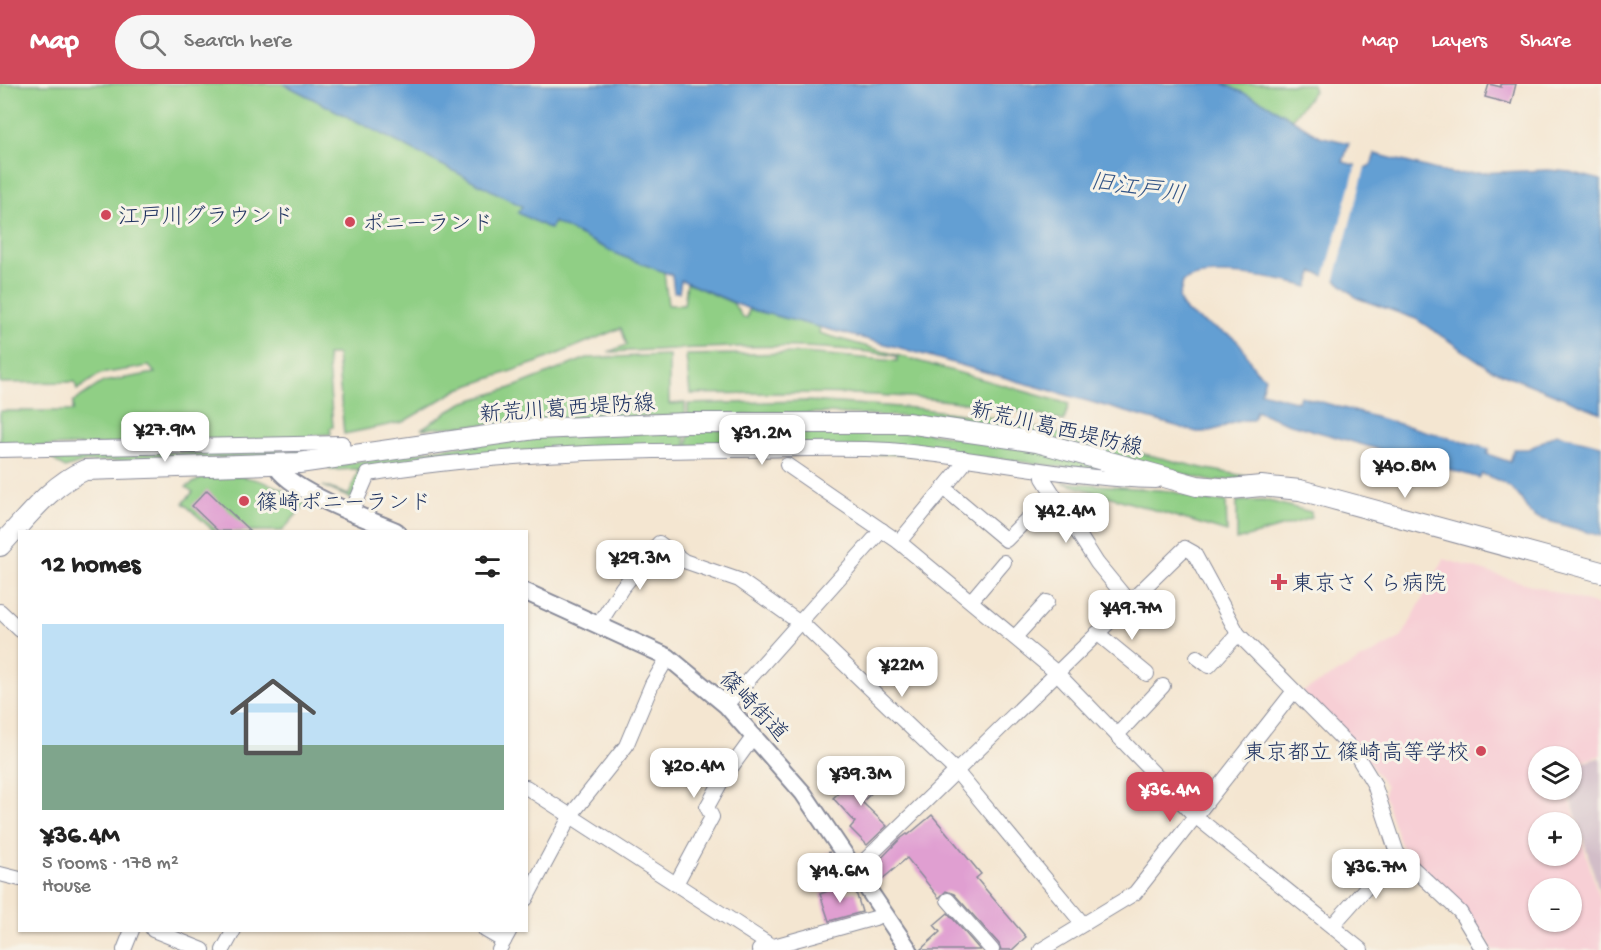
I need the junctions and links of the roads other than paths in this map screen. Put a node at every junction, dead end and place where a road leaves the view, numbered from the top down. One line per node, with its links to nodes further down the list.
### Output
1 (0, 450): 2 (street)
2 (344, 457): 4 (main road, 新荒川葛西堤防線); 7 (main road, 新荒川葛西堤防線)
3 (964, 458): 6 (street); 8 (street); 9 (street)
4 (276, 465): 9 (street); 14 (main road)
5 (787, 465): 12 (street)
6 (1043, 471): 7 (street); 20 (street)
7 (1176, 481): 16 (main road, 新荒川葛西堤防線)
8 (944, 489): 10 (street); 13 (street)
9 (352, 511): 11 (street)
10 (1026, 520)
11 (394, 530)
12 (882, 530): 13 (street); 22 (street)
13 (898, 542): 18 (street)
14 (0, 546)
15 (1004, 562): 18 (street)
16 (1601, 572)
17 (528, 593): 23 (street, 篠崎街道)
18 (971, 601): 27 (street)
19 (1047, 602): 27 (street)
20 (1129, 602): 25 (street); 26 (street)
21 (0, 611): 24 (street)
22 (800, 622): 23 (street); 34 (street); 37 (street)
23 (598, 624): 28 (street, 篠崎街道)
24 (18, 628)
25 (1097, 633): 30 (street); 31 (street)
26 (1238, 634): 29 (street); 33 (street)
27 (1015, 637): 30 (street)
28 (669, 657): 34 (street, 篠崎街道); 39 (street)
29 (1197, 657)
30 (1057, 673): 35 (street); 37 (street)
31 (1147, 674)
32 (1163, 687): 35 (street)
33 (1294, 691): 40 (street); 41 (street)
34 (726, 705): 36 (street, 篠崎街道)
35 (1117, 735): 40 (street)
36 (754, 736): 42 (street, 篠崎街道); 45 (street)
37 (956, 771): 42 (street); 49 (street)
38 (528, 788): 39 (street)
39 (572, 815): 45 (street); 46 (street)
40 (1195, 816): 49 (street); 50 (street)
41 (1397, 853): 50 (street); 64 (street)
42 (855, 870): 48 (street, 篠崎街道)
43 (0, 874): 44 (street)
44 (18, 878)
45 (676, 884): 56 (street)
46 (528, 895)
47 (948, 900): 61 (street)
48 (884, 913): 56 (street); 60 (street, 篠崎街道)
49 (1083, 924): 62 (street)
50 (1332, 926): 63 (street)
51 (131, 932): 57 (street)
52 (158, 932): 58 (street)
53 (233, 932): 59 (street)
54 (489, 932): 55 (street)
55 (504, 940)
56 (766, 948)
57 (124, 950)
58 (202, 950)
59 (223, 950)
60 (909, 950)
61 (992, 950)
62 (1041, 950)
63 (1361, 950)
64 (1483, 950)

